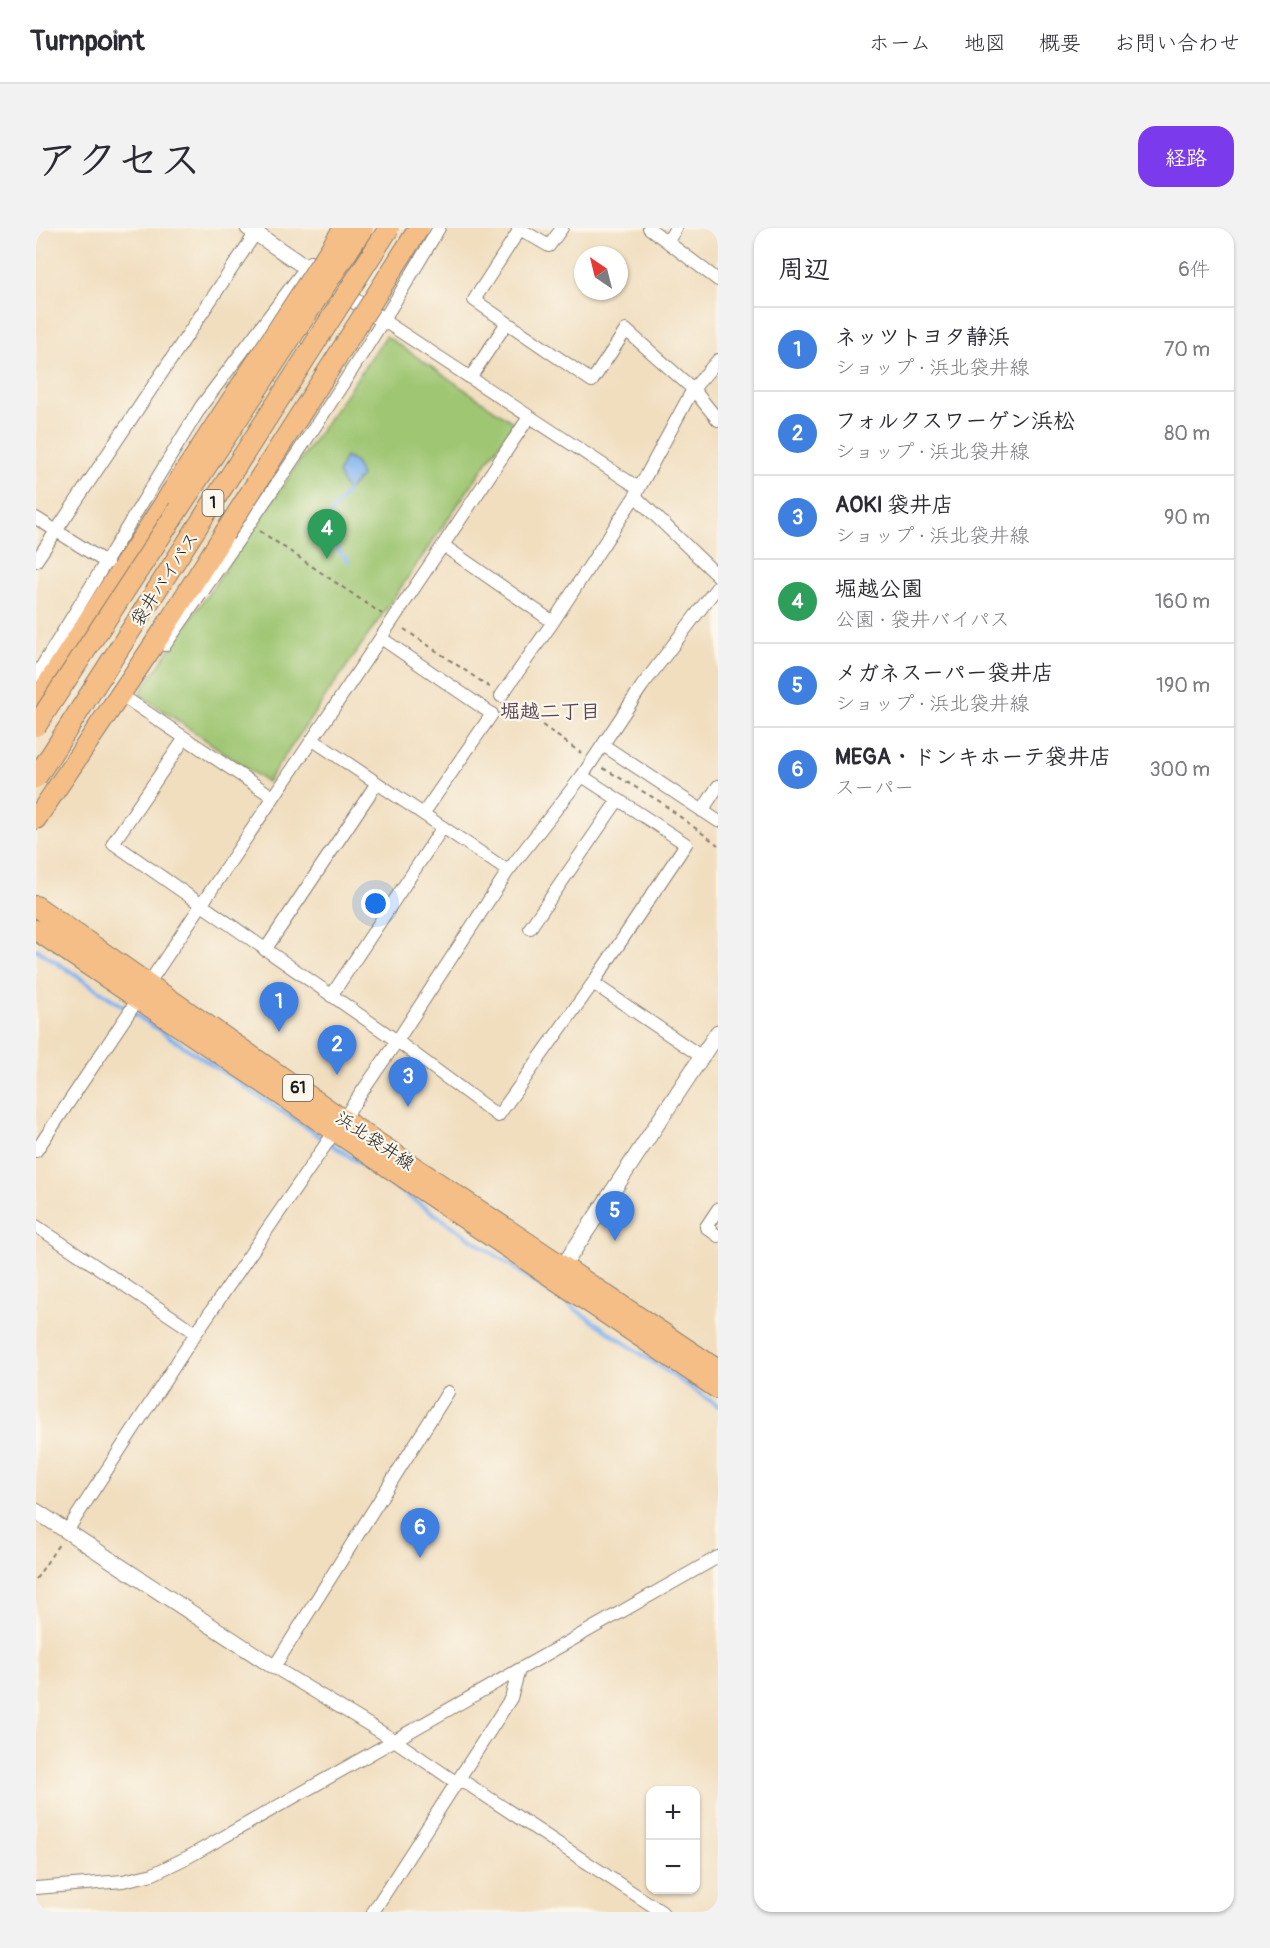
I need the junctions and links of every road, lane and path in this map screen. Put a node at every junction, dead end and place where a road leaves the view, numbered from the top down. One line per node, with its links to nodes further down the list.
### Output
1 (333, 228): 13 (street)
2 (344, 228): 37 (main road, bridge)
3 (363, 228): 38 (main road, 袋井バイパス / 1, bridge)
4 (389, 228): 45 (main road, 袋井バイパス / 1, bridge)
5 (419, 228): 39 (main road, bridge)
6 (439, 228): 15 (street)
7 (562, 228): 10 (street)
8 (649, 228): 12 (street)
9 (676, 228): 12 (street)
10 (519, 229): 16 (street)
11 (254, 230): 13 (street); 25 (street)
12 (668, 241): 14 (street)
13 (306, 268): 15 (street); 28 (street)
14 (718, 280)
15 (384, 321): 18 (street); 24 (street)
16 (506, 324): 18 (street); 19 (street)
17 (718, 360): 19 (street)
18 (470, 378): 20 (street)
19 (693, 389): 21 (street); 22 (street)
20 (529, 417): 22 (street); 26 (street)
21 (718, 420)
22 (636, 491): 29 (street); 32 (street)
23 (36, 518): 25 (street)
24 (250, 525): 31 (path); 36 (street)
25 (56, 531): 27 (street); 28 (street)
26 (444, 546): 31 (street); 32 (street)
27 (36, 561)
28 (107, 563): 34 (street)
29 (718, 576)
30 (718, 586): 42 (street)
31 (392, 621): 33 (street)
32 (553, 622): 35 (street)
33 (381, 638): 41 (street); 51 (street)
34 (36, 676)
35 (501, 696)
36 (127, 699): 39 (street); 40 (street)
37 (36, 702)
38 (36, 726)
39 (91, 737): 52 (main road)
40 (185, 738): 48 (street); 58 (street)
41 (313, 740): 46 (street); 48 (street)
42 (603, 746): 43 (street); 50 (street)
43 (593, 761): 44 (street); 55 (path)
44 (582, 776): 49 (street); 56 (street)
45 (36, 778)
46 (377, 783): 51 (street); 61 (street)
47 (718, 786): 50 (street)
48 (273, 797): 58 (street)
49 (618, 800): 59 (street); 62 (street)
50 (702, 811): 53 (street)
51 (423, 814): 54 (street)
52 (36, 819)
53 (718, 821)
54 (442, 827): 56 (street); 64 (street)
55 (718, 845)
56 (508, 872): 66 (street)
57 (36, 906): 63 (main road, 浜北袋井線 / 61)
58 (201, 906): 61 (street); 63 (street)
59 (530, 928)
60 (36, 930): 63 (main road, 浜北袋井線 / 61)
61 (265, 950): 64 (street)
62 (593, 983): 66 (street); 67 (street)
63 (144, 991): 68 (main road, 浜北袋井線 / 61); 69 (street)
64 (331, 996): 66 (street)
65 (718, 1032): 67 (street)
66 (397, 1041): 68 (street)
67 (702, 1057): 73 (street)
68 (338, 1126): 73 (main road, 浜北袋井線 / 61); 74 (street)
69 (36, 1151)
70 (718, 1209): 72 (street)
71 (36, 1226): 74 (street)
72 (718, 1236)
73 (559, 1272): 75 (main road, 浜北袋井線 / 61); 76 (main road, 浜北袋井線 / 61)
74 (196, 1333): 79 (street)
75 (718, 1370)
76 (718, 1389)
77 (448, 1392): 82 (street)
78 (36, 1510): 79 (street)
79 (67, 1531): 81 (path); 82 (street)
80 (718, 1557): 83 (street)
81 (36, 1579)
82 (274, 1667): 84 (street)
83 (519, 1670): 84 (street); 85 (street)
84 (394, 1740): 85 (street); 86 (street)
85 (459, 1781): 87 (street); 88 (street)
86 (36, 1888)
87 (656, 1910)
88 (374, 1912)

